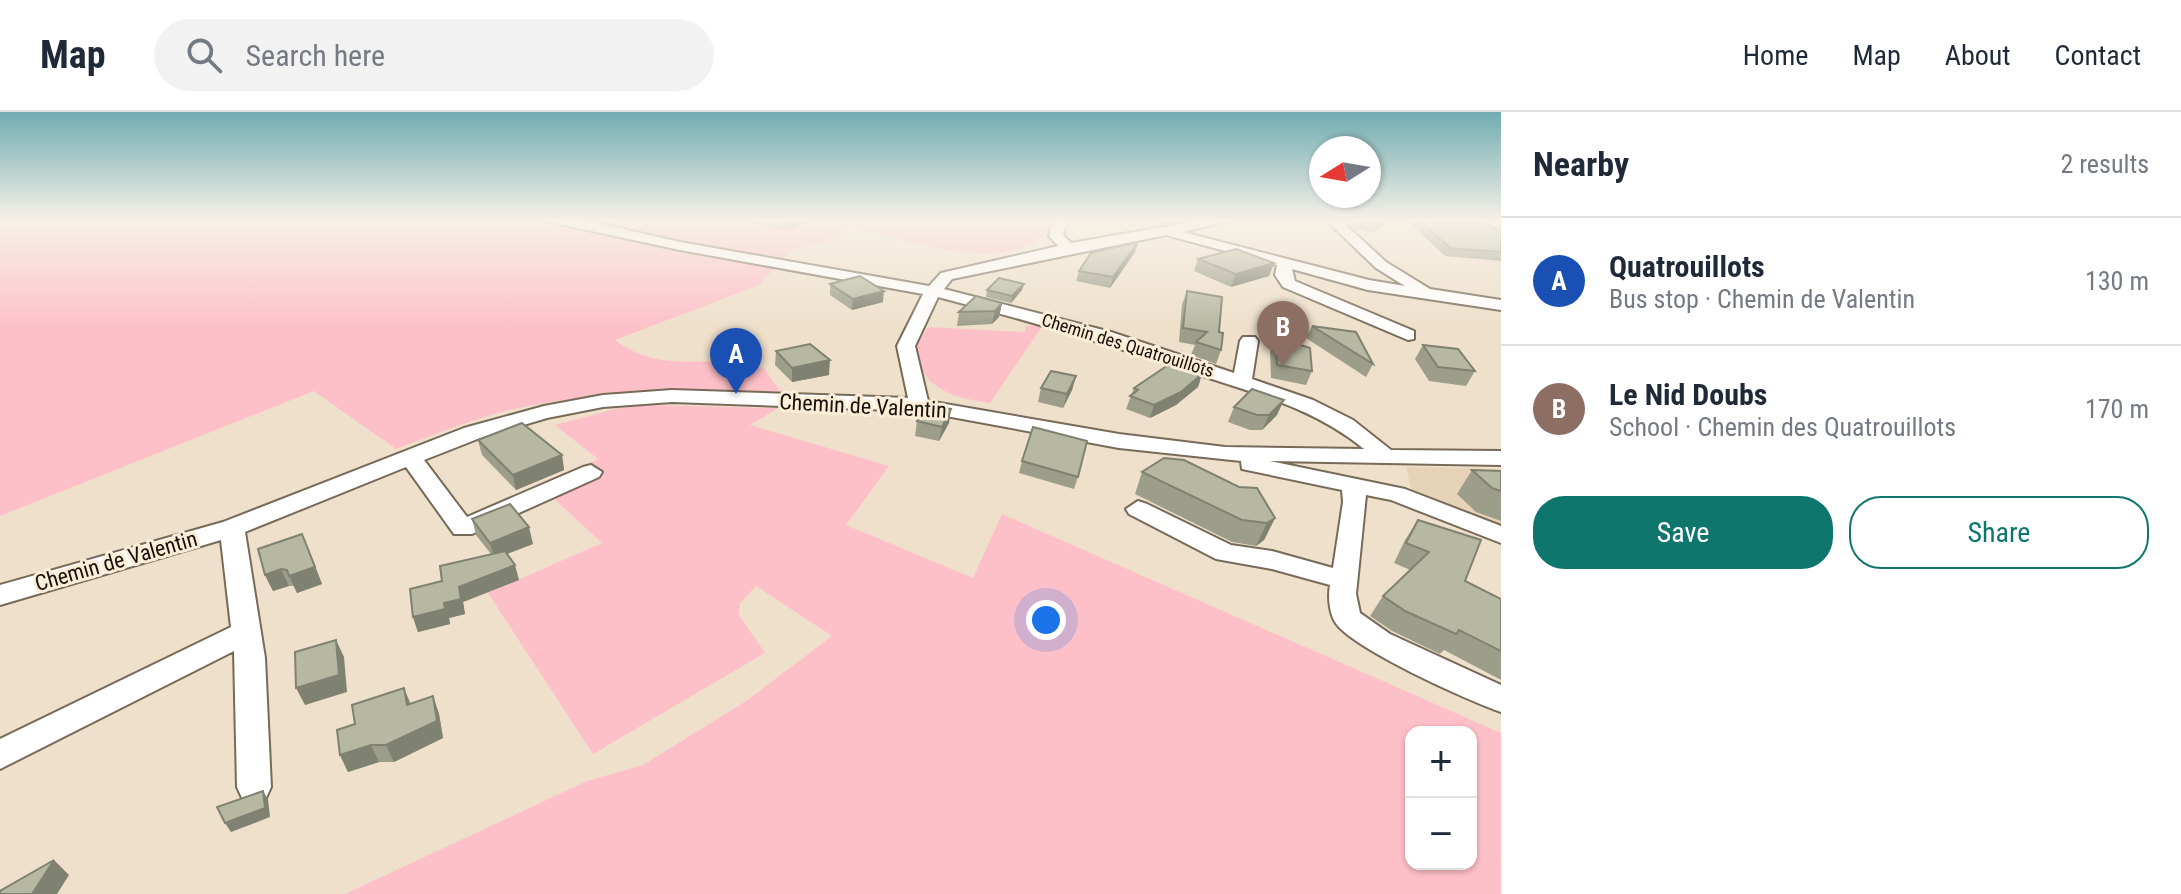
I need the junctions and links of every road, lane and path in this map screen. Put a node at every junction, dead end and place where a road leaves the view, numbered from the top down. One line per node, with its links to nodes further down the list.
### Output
1 (739, 256): 6 (street, Chemin des Quatrouillots)
2 (1031, 256): 7 (street, Chemin des Quatrouillots)
3 (1261, 256): 5 (street)
4 (1372, 256): 9 (street)
5 (1285, 263): 9 (street); 11 (street)
6 (855, 276): 7 (street, Chemin des Quatrouillots); 8 (street, Chemin des Quatrouillots)
7 (947, 276): 8 (street)
8 (933, 291): 13 (street, Chemin des Quatrouillots); 14 (street)
9 (1424, 295): 10 (street)
10 (1501, 305)
11 (1408, 335)
12 (1249, 341): 13 (street)
13 (1242, 381): 16 (street, Chemin des Quatrouillots)
14 (919, 405): 15 (street, Chemin de Valentin); 17 (street, Chemin de Valentin)
15 (1225, 454): 16 (street); 20 (street)
16 (1376, 456): 18 (street); 21 (street, Chemin des Quatrouillots)
17 (411, 458): 19 (street); 23 (street, Chemin de Valentin)
18 (1501, 458)
19 (591, 472)
20 (1353, 487): 21 (street); 25 (street)
21 (1397, 494): 24 (street)
22 (1138, 509): 25 (street)
23 (232, 528): 26 (street, Chemin de Valentin); 27 (street)
24 (1501, 535)
25 (1344, 580): 28 (street)
26 (0, 595)
27 (247, 632): 29 (street); 30 (street)
28 (1501, 699)
29 (0, 755)
30 (254, 787)

